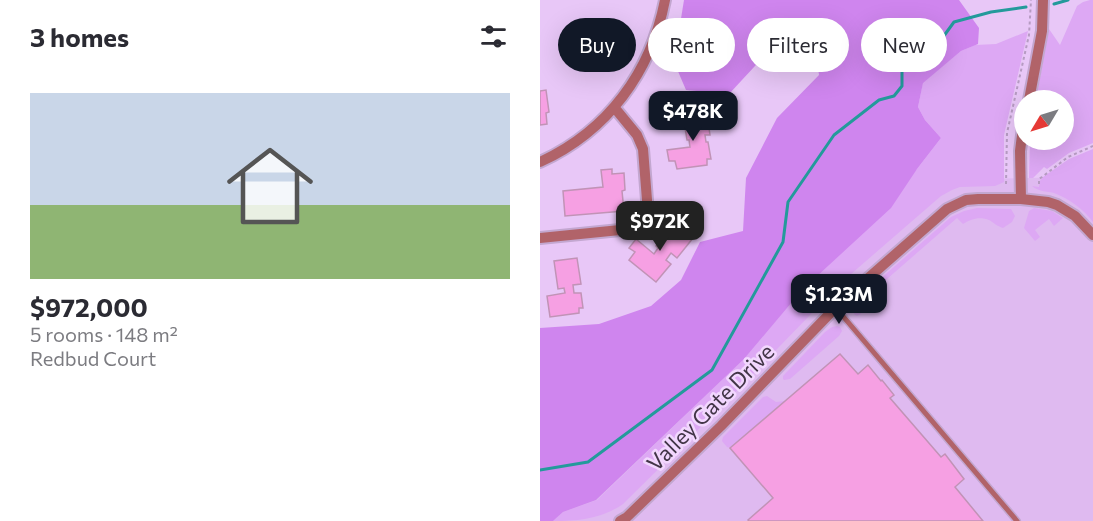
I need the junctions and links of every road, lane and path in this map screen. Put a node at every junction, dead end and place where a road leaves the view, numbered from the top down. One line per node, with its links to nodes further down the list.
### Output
1 (665, 0): 5 (street)
2 (1031, 0): 9 (path)
3 (1042, 0): 4 (street)
4 (1031, 90)
5 (614, 107): 8 (street); 13 (street)
6 (1093, 146): 10 (path)
7 (1020, 150): 11 (street)
8 (540, 162)
9 (1006, 184)
10 (1039, 184)
11 (1021, 199): 12 (street, Valley Gate Drive); 14 (street, Valley Gate Drive)
12 (1093, 235)
13 (540, 237)
14 (836, 308): 15 (street, Valley Gate Drive); 16 (lane)
15 (620, 521)
16 (1017, 521)

